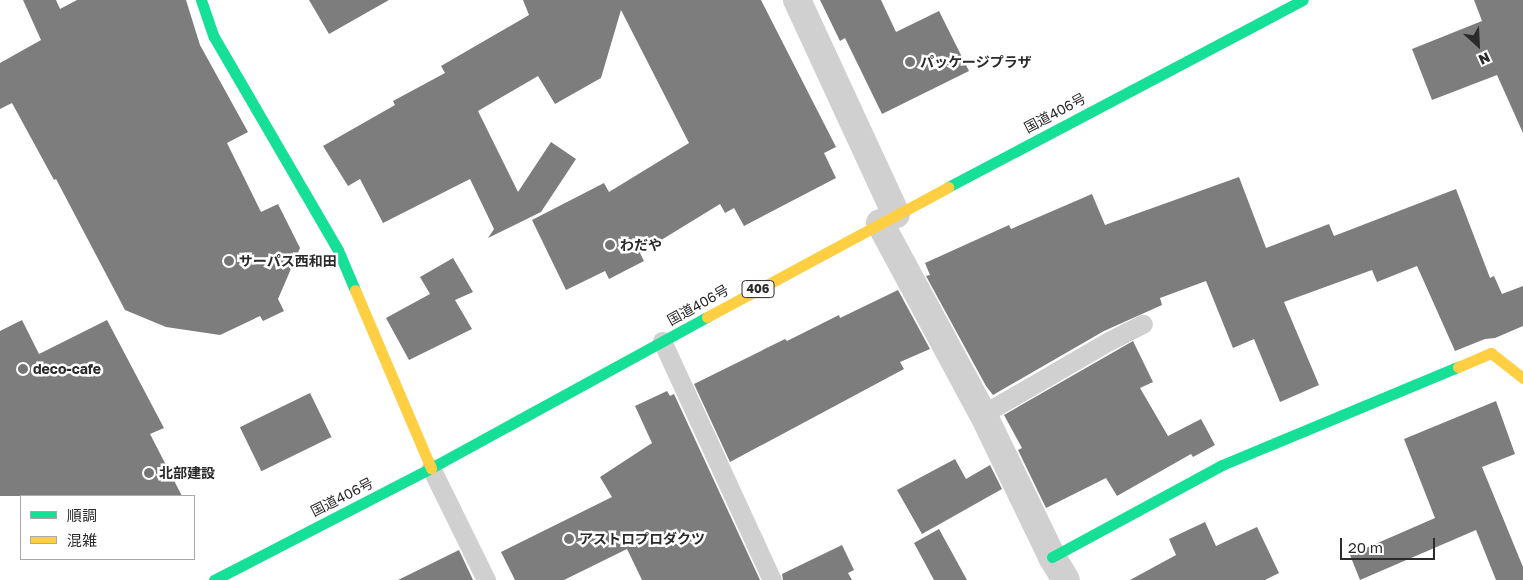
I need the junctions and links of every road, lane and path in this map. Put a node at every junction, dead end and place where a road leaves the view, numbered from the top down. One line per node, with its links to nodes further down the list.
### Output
1 (201, 0): 9 (main road)
2 (797, 0): 4 (street)
3 (1303, 0): 4 (main road, 国道406号 / 406)
4 (888, 218): 6 (main road, 国道406号 / 406); 8 (street)
5 (1143, 324): 8 (lane)
6 (662, 341): 9 (main road, 国道406号 / 406); 13 (lane)
7 (1523, 378): 10 (main road)
8 (983, 414): 10 (street)
9 (431, 468): 11 (main road, 国道406号 / 406); 12 (lane)
10 (1052, 557): 14 (street)
11 (214, 580)
12 (486, 580)
13 (772, 580)
14 (1066, 580)

